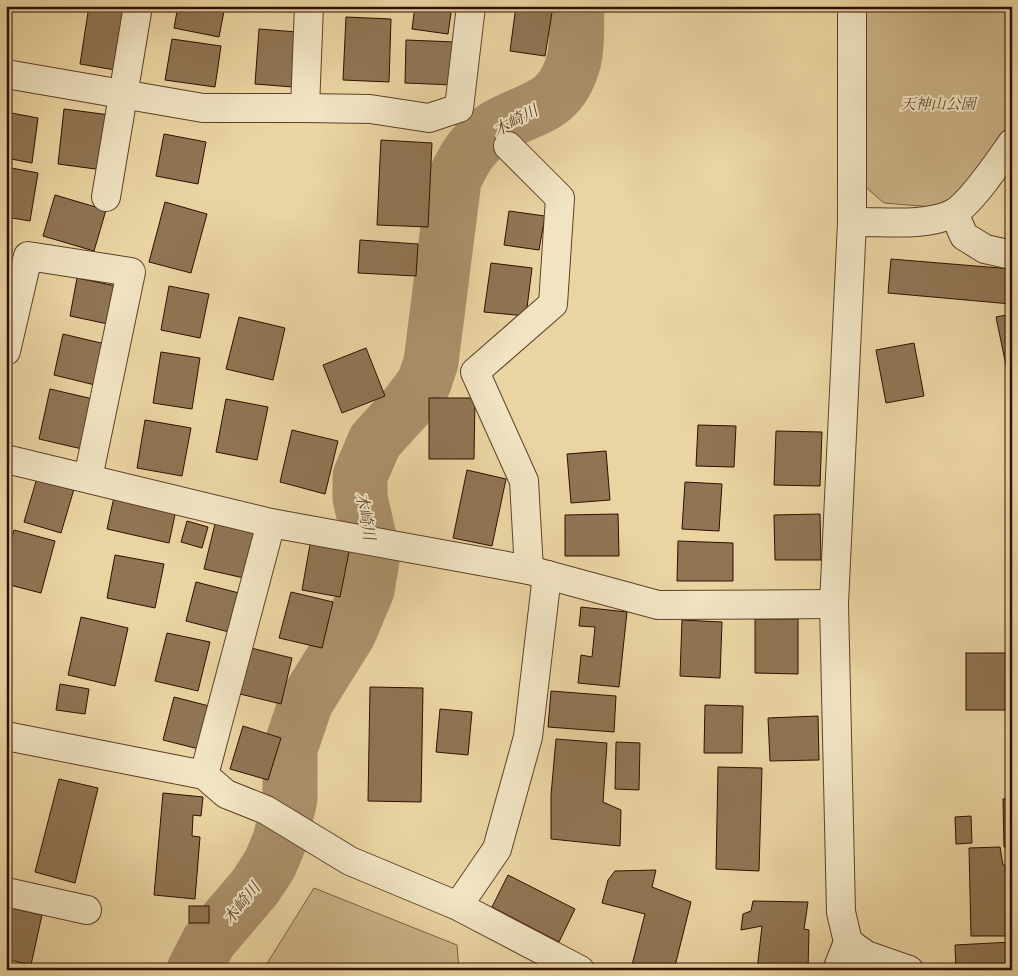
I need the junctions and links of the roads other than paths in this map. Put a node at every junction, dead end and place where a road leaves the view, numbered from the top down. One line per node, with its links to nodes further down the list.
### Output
1 (138, 6): 6 (street)
2 (309, 6): 7 (street)
3 (472, 6): 7 (street)
4 (852, 6): 12 (street)
5 (6, 74): 6 (street)
6 (124, 95): 7 (street); 10 (street)
7 (305, 108)
8 (1012, 143): 11 (street)
9 (508, 146): 18 (street)
10 (106, 197)
11 (954, 213): 12 (street); 13 (street)
12 (852, 222): 19 (street)
13 (1012, 255)
14 (6, 351): 16 (street)
15 (6, 459): 16 (street)
16 (88, 478): 17 (street)
17 (271, 523): 18 (street); 21 (street)
18 (538, 573): 19 (street); 23 (street)
19 (834, 604): 25 (street)
20 (6, 736): 21 (street)
21 (204, 775): 23 (street)
22 (6, 892): 24 (street)
23 (458, 906): 26 (street)
24 (87, 910)
25 (848, 942): 27 (street); 28 (street)
26 (580, 970)
27 (837, 970)
28 (909, 970)

